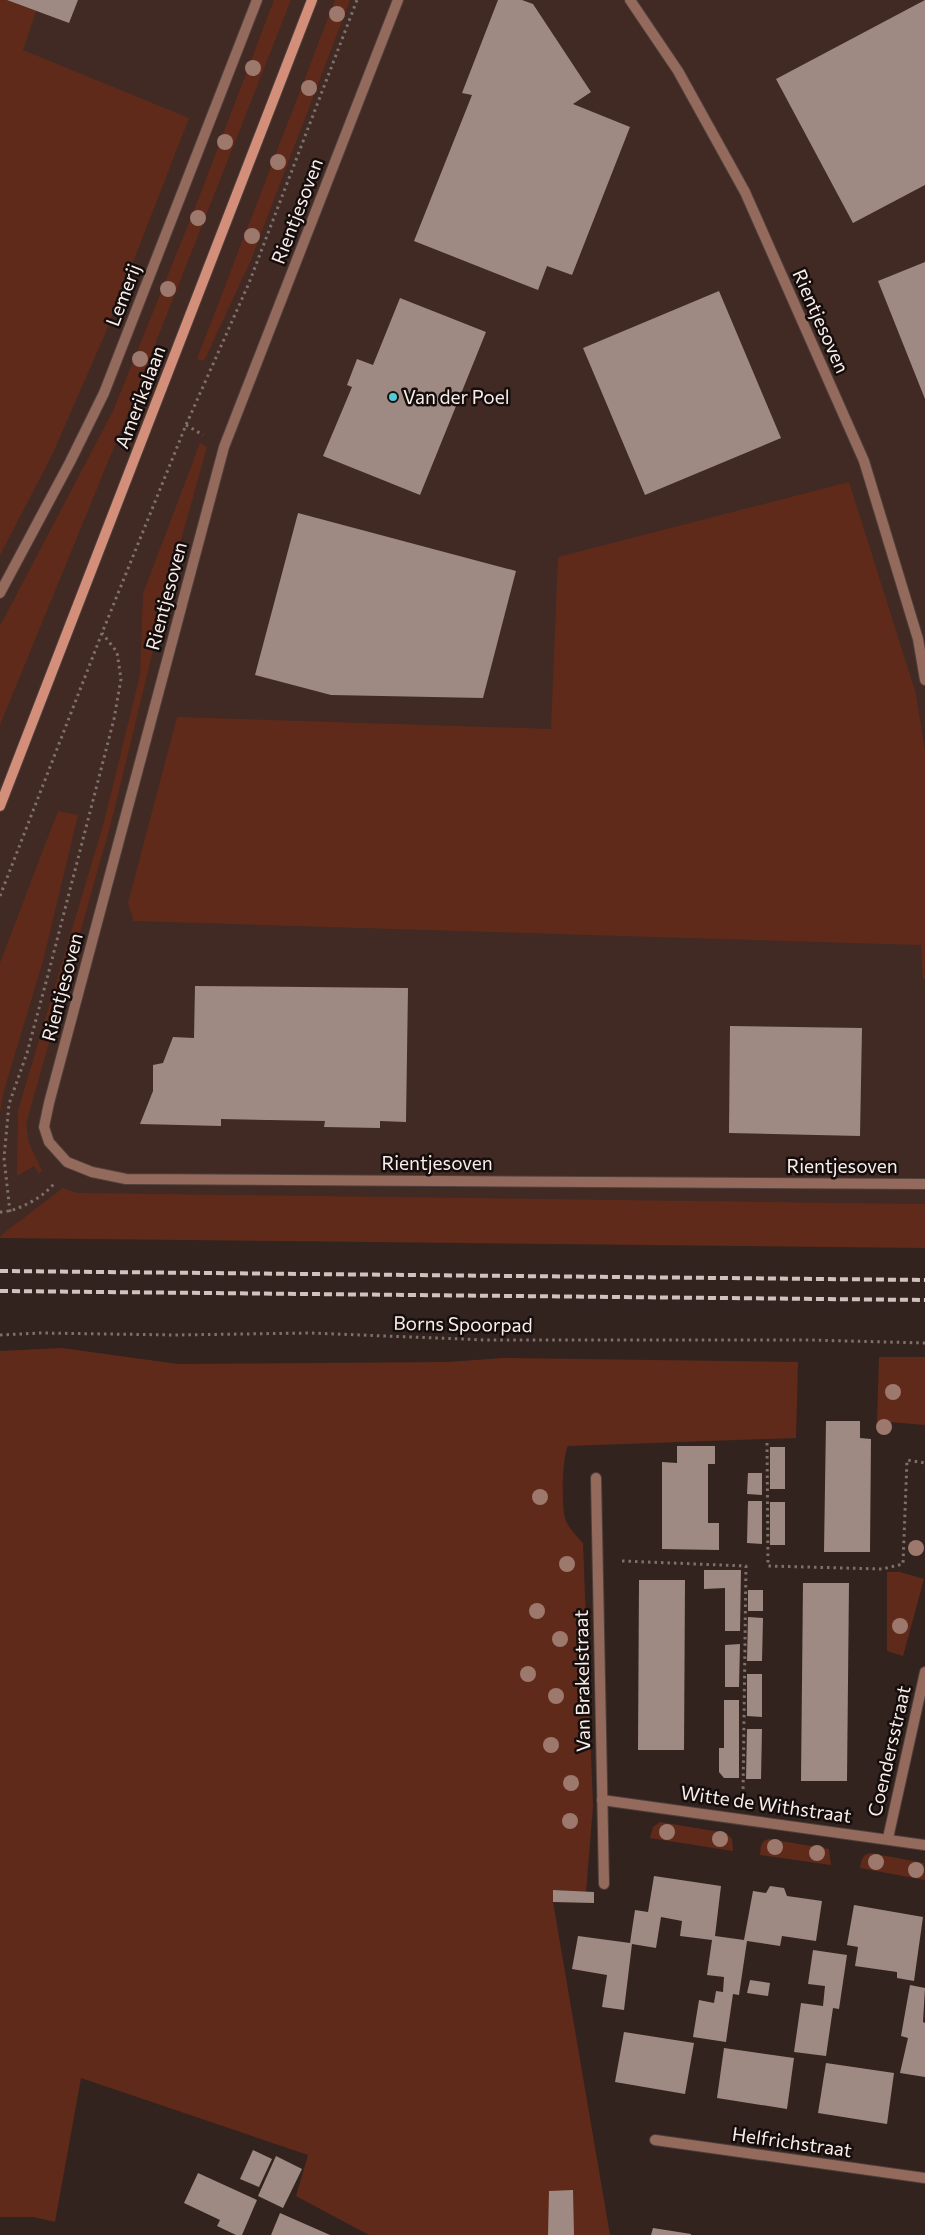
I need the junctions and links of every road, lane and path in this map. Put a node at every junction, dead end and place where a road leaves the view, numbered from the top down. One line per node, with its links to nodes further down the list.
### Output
1 (257, 0): 6 (street, Lemerij)
2 (312, 0): 9 (main road, Amerikalaan)
3 (357, 0): 7 (path)
4 (398, 0): 11 (street, Rientjesoven)
5 (630, 0): 8 (street, Rientjesoven)
6 (0, 593)
7 (102, 633): 10 (path); 14 (path)
8 (925, 680)
9 (0, 806)
10 (0, 896)
11 (67, 1162): 12 (street, Rientjesoven); 14 (path)
12 (925, 1184)
13 (0, 1212): 14 (path)
14 (10, 1212)
15 (0, 1335): 16 (path, Borns Spoorpad)
16 (925, 1343)
17 (767, 1443): 18 (path)
18 (925, 1463)
19 (596, 1478): 20 (street, Van Brakelstraat)
20 (597, 1560): 22 (street, Van Brakelstraat); 23 (path)
21 (925, 1672): 24 (street, Coendersstraat)
22 (602, 1800): 23 (street, Witte de Withstraat); 26 (street, Van Brakelstraat)
23 (743, 1819): 24 (street, Witte de Withstraat)
24 (888, 1838): 25 (street, Witte de Withstraat)
25 (925, 1845)
26 (604, 1884)
27 (655, 2140): 28 (street, Helfrichstraat)
28 (925, 2178)

